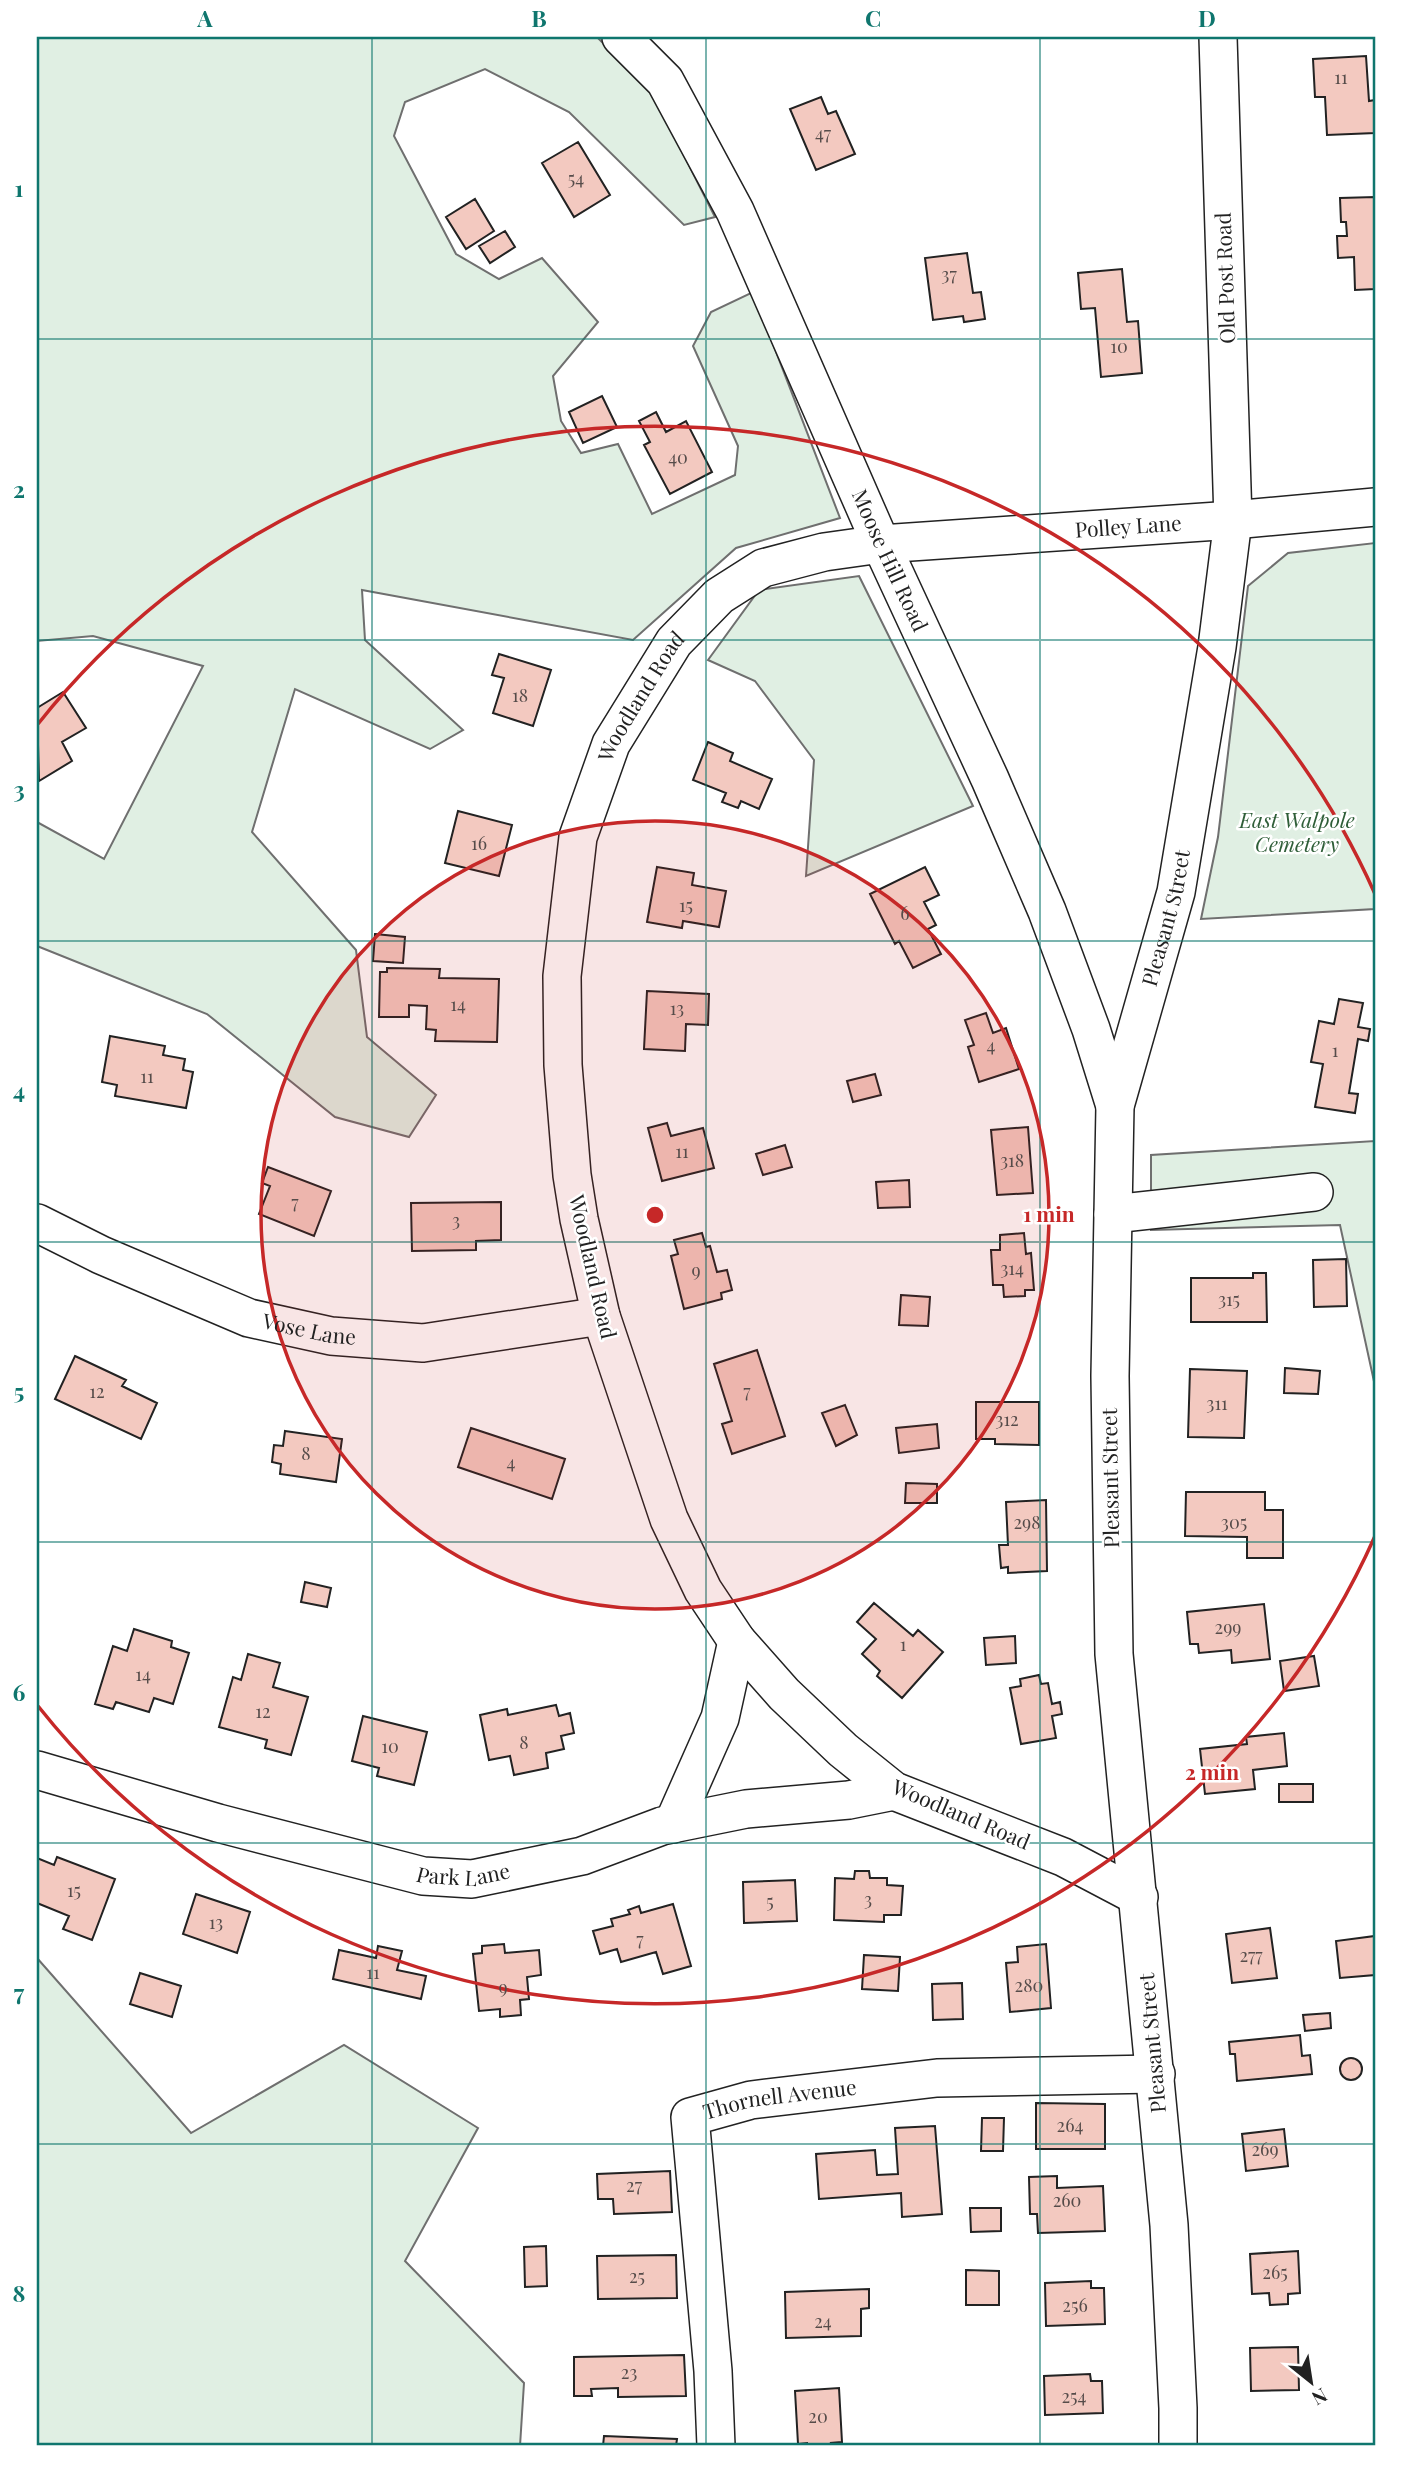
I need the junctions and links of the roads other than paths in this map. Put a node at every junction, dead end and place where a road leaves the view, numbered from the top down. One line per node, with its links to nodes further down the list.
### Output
1 (621, 37): 5 (street, Moose Hill Road)
2 (1218, 37): 4 (street, Old Post Road)
3 (1375, 507): 4 (street, Polley Lane)
4 (1233, 520): 5 (street, Polley Lane); 6 (street, Pleasant Street)
5 (881, 544): 6 (street, Moose Hill Road); 10 (street, Woodland Road)
6 (1115, 1105): 8 (street, Pleasant Street)
7 (1314, 1192): 8 (street)
8 (1113, 1214): 15 (street, Pleasant Street)
9 (37, 1223): 10 (street, Vose Lane)
10 (601, 1316): 11 (street, Woodland Road)
11 (737, 1641): 13 (street, Woodland Road); 14 (street)
12 (37, 1770): 14 (street, Park Lane)
13 (894, 1791): 14 (street, Park Lane); 15 (street, Woodland Road)
14 (673, 1824)
15 (1139, 1896): 16 (street, Pleasant Street)
16 (1156, 2074): 17 (street, Thornell Avenue); 18 (street, Pleasant Street)
17 (716, 2446)
18 (1178, 2446)

